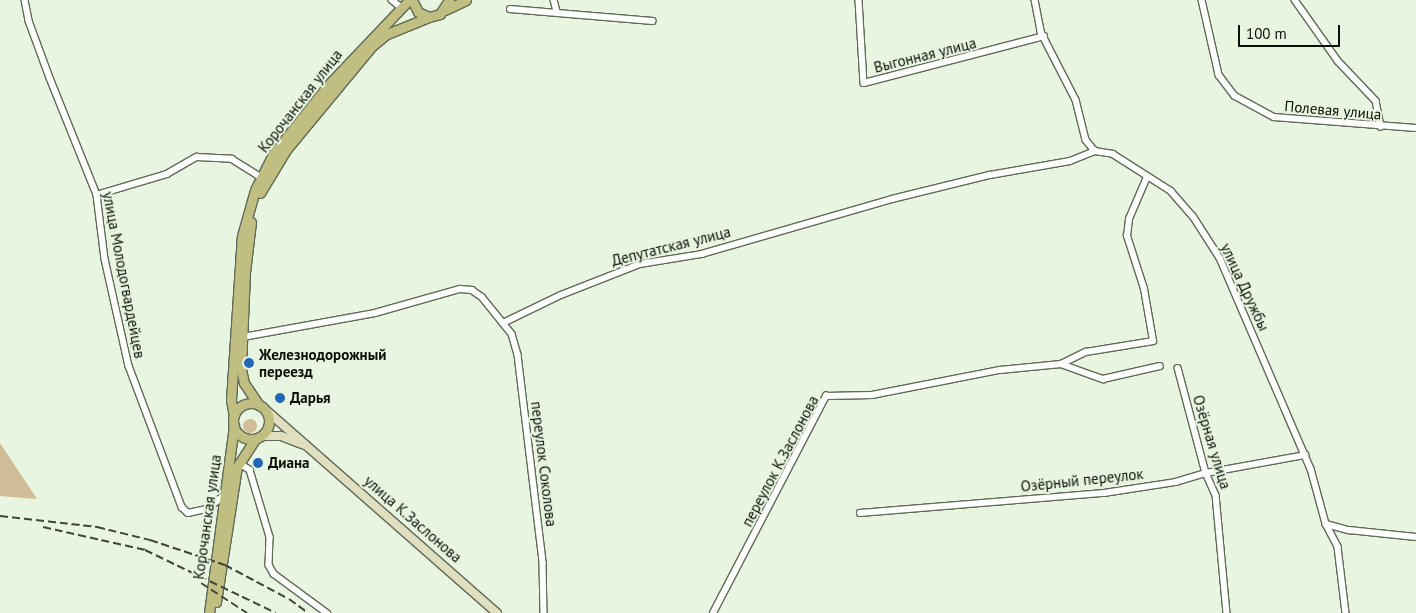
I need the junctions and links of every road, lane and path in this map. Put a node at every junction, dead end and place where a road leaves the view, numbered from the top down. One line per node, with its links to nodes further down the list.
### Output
1 (25, 0): 23 (street, улица Молодогвардейцев)
2 (392, 0): 11 (street)
3 (410, 0): 11 (main road, Корочанская улица); 15 (main road)
4 (449, 0): 13 (main road)
5 (466, 0): 13 (main road)
6 (554, 0): 14 (street)
7 (859, 0): 17 (street, Выгонная улица)
8 (1035, 0): 17 (street)
9 (1202, 0): 18 (street, Полевая улица)
10 (1295, 0): 18 (street)
11 (402, 8): 21 (main road, Корочанская улица)
12 (510, 9): 14 (street)
13 (445, 10): 15 (main road, Корочанская улица)
14 (557, 11): 16 (street)
15 (429, 17): 25 (main road, Корочанская улица)
16 (652, 21)
17 (1044, 36): 20 (street)
18 (1381, 127): 19 (street, Полевая улица)
19 (1416, 128)
20 (1096, 151): 22 (street, улица Дружбы); 24 (street, Депутатская улица)
21 (261, 176): 23 (street); 31 (main road, Корочанская улица)
22 (1147, 177): 26 (street, переулок К.Заслонова); 34 (street, улица Дружбы)
23 (97, 195): 37 (street, улица Молодогвардейцев)
24 (503, 323): 25 (street); 45 (street, переулок Соколова)
25 (243, 337): 29 (main road, Корочанская улица)
26 (1061, 364): 27 (street, переулок К.Заслонова); 46 (street, переулок К.Заслонова)
27 (1160, 366)
28 (1178, 368): 36 (street, Озёрная улица)
29 (259, 405): 30 (main road); 31 (main road)
30 (267, 411): 32 (main road); 33 (street, улица К.Заслонова)
31 (234, 421): 32 (main road); 37 (main road, Корочанская улица)
32 (259, 437): 33 (street, улица К.Заслонова); 35 (main road, Корочанская улица)
33 (309, 446): 44 (street, улица К.Заслонова)
34 (1305, 455): 36 (street, Озёрный переулок); 39 (street, улица Дружбы)
35 (238, 463): 42 (main road, Корочанская улица); 43 (street)
36 (1206, 473): 38 (street, Озёрный переулок); 47 (street, Озёрная улица)
37 (224, 495): 41 (main road, Корочанская улица)
38 (860, 514)
39 (1326, 524): 40 (street); 48 (street, улица Дружбы)
40 (1416, 537)
41 (209, 613)
42 (215, 613)
43 (327, 613)
44 (497, 613)
45 (544, 613)
46 (713, 613)
47 (1227, 613)
48 (1346, 613)

